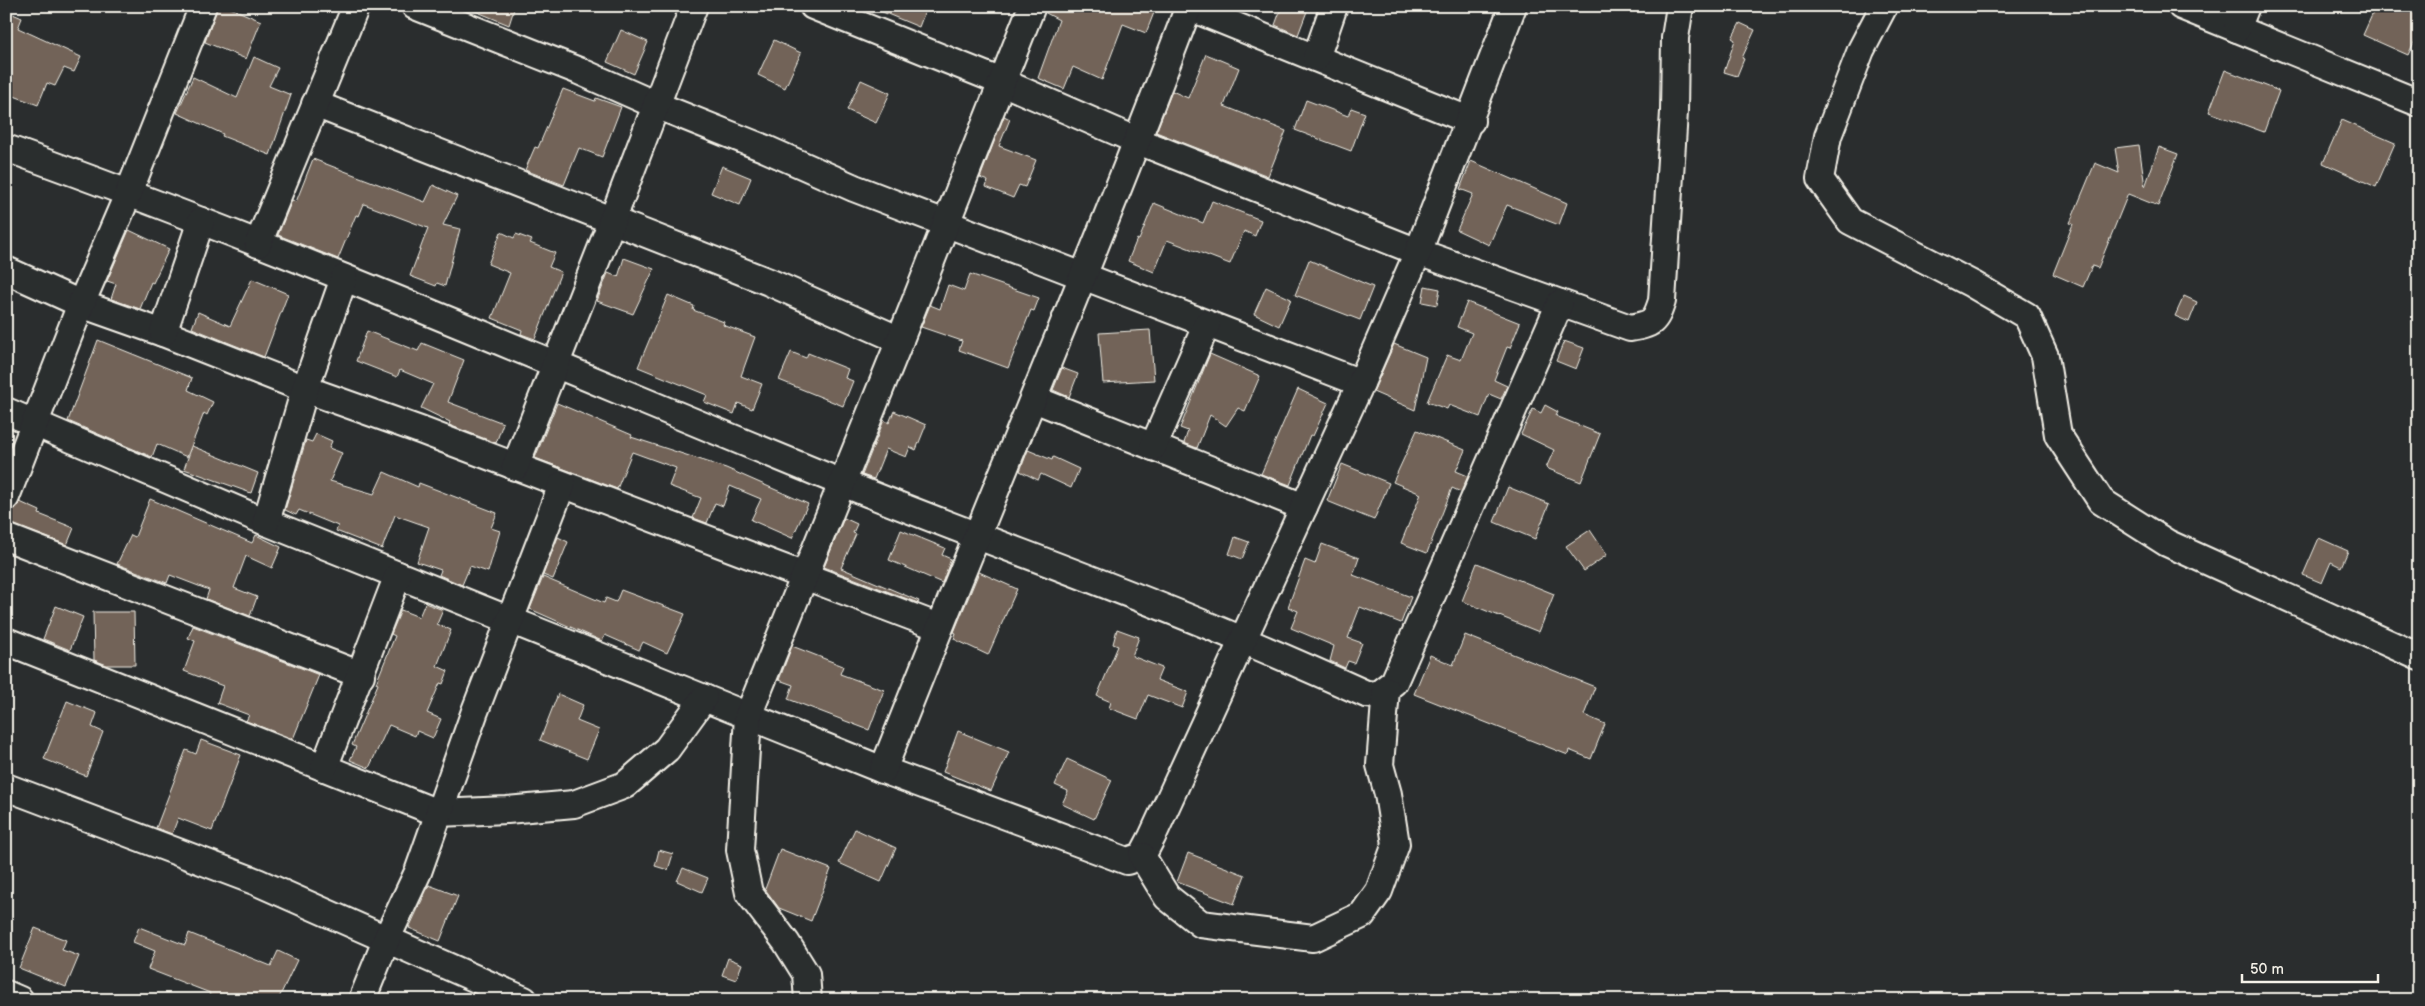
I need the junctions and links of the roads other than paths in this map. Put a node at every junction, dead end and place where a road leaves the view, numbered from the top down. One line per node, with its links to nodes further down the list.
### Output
1 (204, 6): 22 (street)
2 (356, 6): 17 (street)
3 (415, 6): 18 (street)
4 (694, 6): 18 (street)
5 (813, 6): 15 (street)
6 (1032, 6): 15 (street)
7 (1334, 6): 14 (street)
8 (1513, 6): 19 (street)
9 (1680, 6): 31 (street)
10 (1884, 6): 57 (street)
11 (2181, 6): 13 (street)
12 (1189, 7): 14 (street); 20 (street)
13 (2242, 18): 16 (street)
14 (1316, 58): 19 (street)
15 (1002, 82): 20 (street); 25 (street)
16 (2419, 103)
17 (315, 104): 24 (street); 26 (street)
18 (656, 106): 24 (street); 25 (street)
19 (1471, 121): 27 (street)
20 (1138, 142): 27 (street); 29 (street)
21 (6, 148): 22 (street)
22 (129, 192): 23 (street); 32 (street)
23 (201, 221): 26 (street); 34 (street)
24 (612, 222): 35 (street); 36 (street)
25 (946, 223): 29 (street); 35 (street)
26 (258, 244): 30 (street)
27 (1418, 252): 31 (street); 37 (street)
28 (6, 270): 32 (street)
29 (1084, 276): 33 (street); 39 (street)
30 (344, 278): 36 (street); 38 (street)
31 (1560, 303): 59 (street)
32 (81, 304): 34 (street); 41 (street)
33 (1208, 324): 37 (street); 42 (street)
34 (163, 333): 38 (street)
35 (900, 340): 44 (street)
36 (555, 363): 43 (street); 44 (street)
37 (1361, 384): 47 (street)
38 (305, 389): 43 (street); 48 (street)
39 (1034, 399): 42 (street); 49 (street)
40 (6, 411): 41 (street)
41 (35, 422): 46 (street); 48 (street)
42 (1153, 447): 47 (street)
43 (515, 467): 45 (street)
44 (842, 483): 49 (street); 52 (street)
45 (562, 485): 52 (street); 53 (street)
46 (6, 497)
47 (1304, 507): 56 (street)
48 (266, 522): 51 (street)
49 (976, 536): 54 (street); 56 (street)
50 (6, 537): 58 (street)
51 (398, 575): 53 (street); 58 (street)
52 (805, 575): 54 (street); 61 (street)
53 (510, 620): 60 (street); 65 (street)
54 (939, 627): 63 (street)
55 (6, 640): 62 (street)
56 (1243, 640): 59 (street); 66 (street)
57 (2419, 657)
58 (361, 675): 62 (street)
59 (1386, 690): 66 (street)
60 (704, 698): 61 (street); 65 (street)
61 (748, 716): 63 (street); 72 (street)
62 (324, 768): 65 (street)
63 (882, 770): 66 (street)
64 (6, 787): 67 (street)
65 (438, 813): 67 (street)
66 (1142, 856)
67 (387, 938): 70 (street); 71 (street)
68 (6, 994): 69 (street)
69 (20, 1000)
70 (362, 1000)
71 (524, 1000)
72 (808, 1000)

